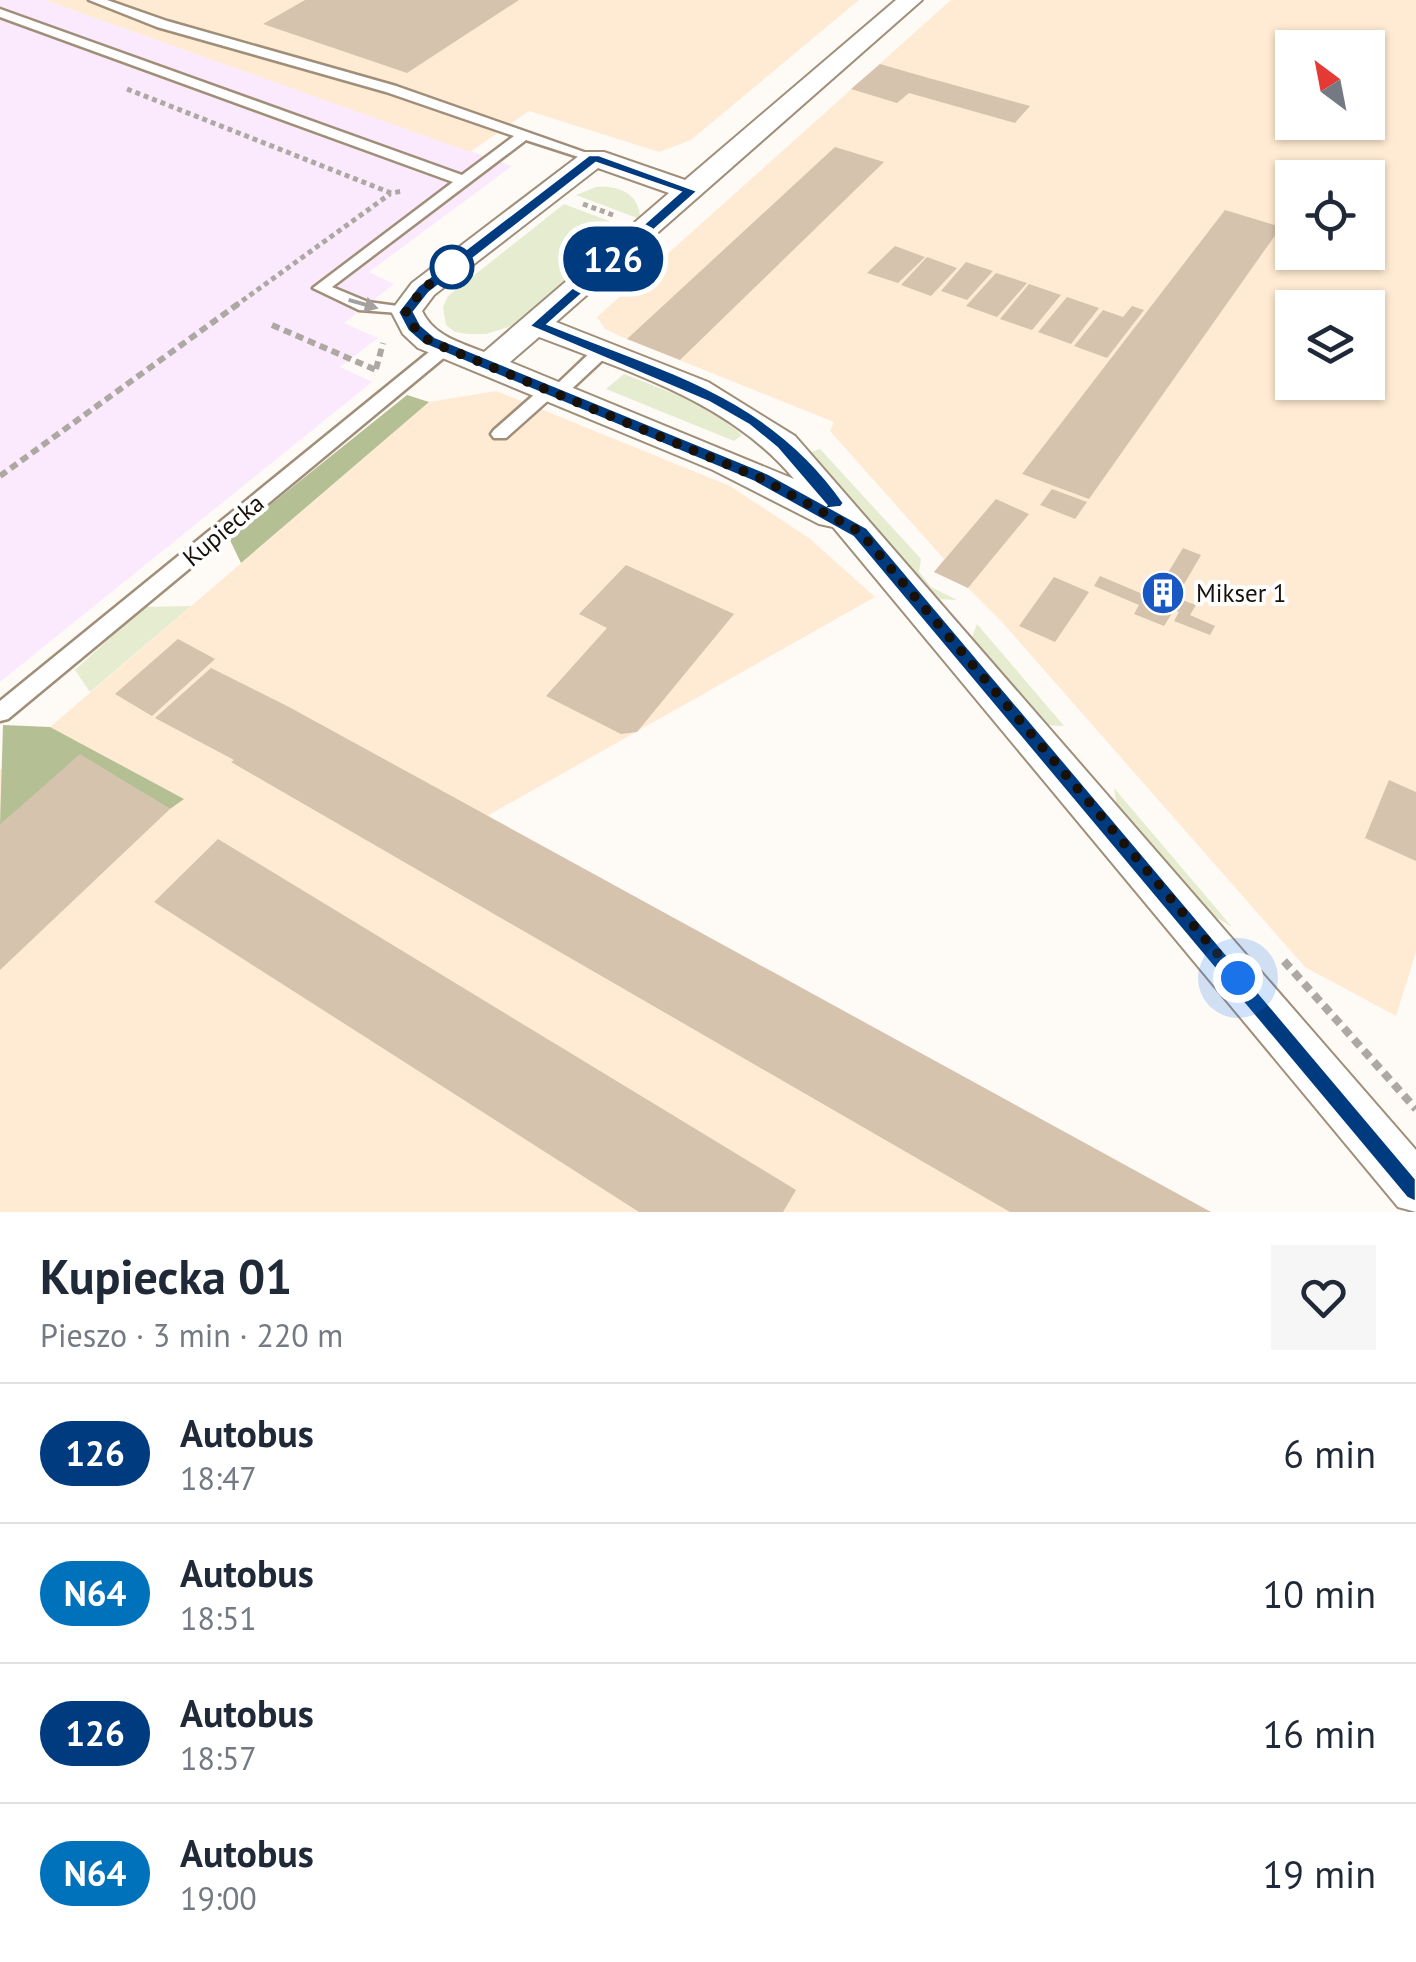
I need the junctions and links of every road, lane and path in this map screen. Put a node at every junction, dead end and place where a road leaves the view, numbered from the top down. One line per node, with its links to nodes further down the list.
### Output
1 (95, 0): 4 (lane)
2 (910, 0): 7 (street)
3 (0, 13): 6 (lane)
4 (524, 134): 5 (lane); 6 (lane)
5 (594, 158): 7 (street); 9 (street)
6 (466, 181): 9 (lane, one-way to 9)
7 (690, 191): 11 (street)
8 (392, 193): 18 (path)
9 (406, 312): 12 (street)
10 (272, 325): 15 (path)
11 (537, 326): 13 (street); 14 (street)
12 (446, 347): 14 (street); 15 (lane, Kupiecka)
13 (602, 351): 16 (lane); 19 (street)
14 (489, 364): 16 (street)
15 (402, 382): 20 (lane, Kupiecka)
16 (554, 391): 17 (lane); 19 (street)
17 (500, 434)
18 (0, 476)
19 (860, 532): 21 (street)
20 (0, 714)
21 (1416, 1189)

